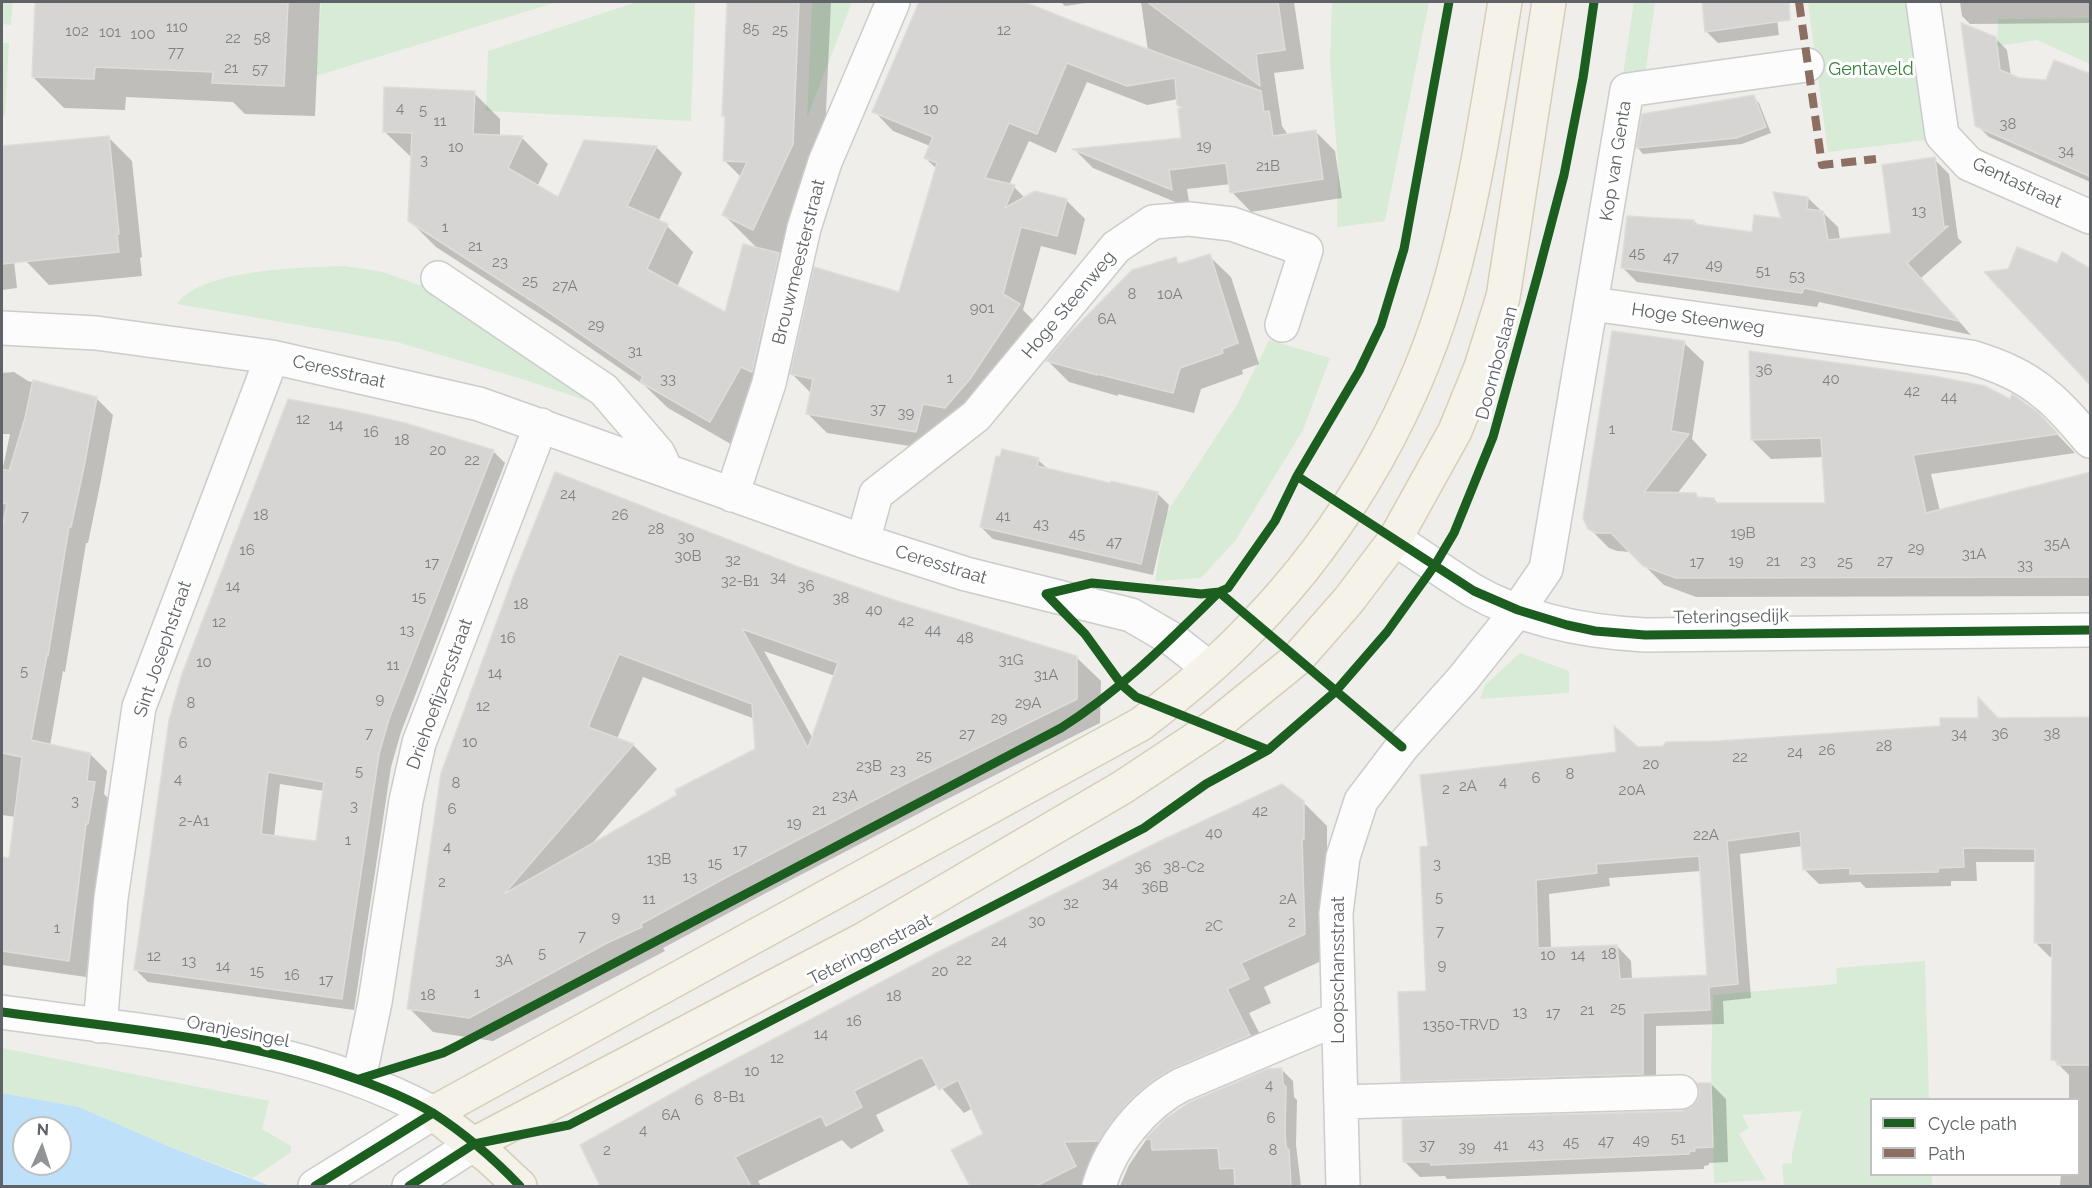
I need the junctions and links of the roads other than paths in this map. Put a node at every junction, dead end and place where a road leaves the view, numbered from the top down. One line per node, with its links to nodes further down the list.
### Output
1 (893, 2): 15 (street, Brouwmeesterstraat)
2 (1505, 2): 20 (main road)
3 (1549, 2): 16 (main road, Doornboslaan)
4 (1923, 2): 6 (street, Gentastraat)
5 (1807, 65): 8 (street, Kop van Genta)
6 (2091, 217)
7 (438, 278): 14 (street)
8 (1592, 304): 13 (street, Hoge Steenweg); 18 (street)
9 (1282, 326): 17 (street, Hoge Steenweg)
10 (2, 328): 11 (street, Ceresstraat)
11 (272, 357): 12 (street, Ceresstraat); 24 (street, Sint Josephstraat)
12 (541, 425): 14 (street, Ceresstraat); 25 (street, Driehoefijzersstraat)
13 (2091, 441)
14 (666, 470): 15 (street, Ceresstraat)
15 (732, 495): 17 (street, Ceresstraat)
16 (1395, 539): 18 (street, Teteringsedijk); 21 (main road, Doornboslaan)
17 (863, 542): 20 (street, Ceresstraat)
18 (1518, 610): 19 (street, Teteringsedijk); 23 (street, Loopschansstraat)
19 (2091, 630)
20 (1209, 668): 21 (main road); 28 (main road)
21 (1246, 700): 28 (main road, Teteringenstraat)
22 (2, 1012): 24 (street, Oranjesingel)
23 (1339, 1018): 27 (street, Loopschansstraat); 32 (street)
24 (100, 1026): 25 (street, Oranjesingel)
25 (359, 1079): 28 (street, Oranjesingel)
26 (1681, 1092): 27 (street)
27 (1342, 1102): 33 (street, Loopschansstraat)
28 (454, 1129): 29 (street); 30 (street); 31 (main road)
29 (318, 1185)
30 (409, 1186)
31 (520, 1186)
32 (1098, 1186)
33 (1343, 1186)

